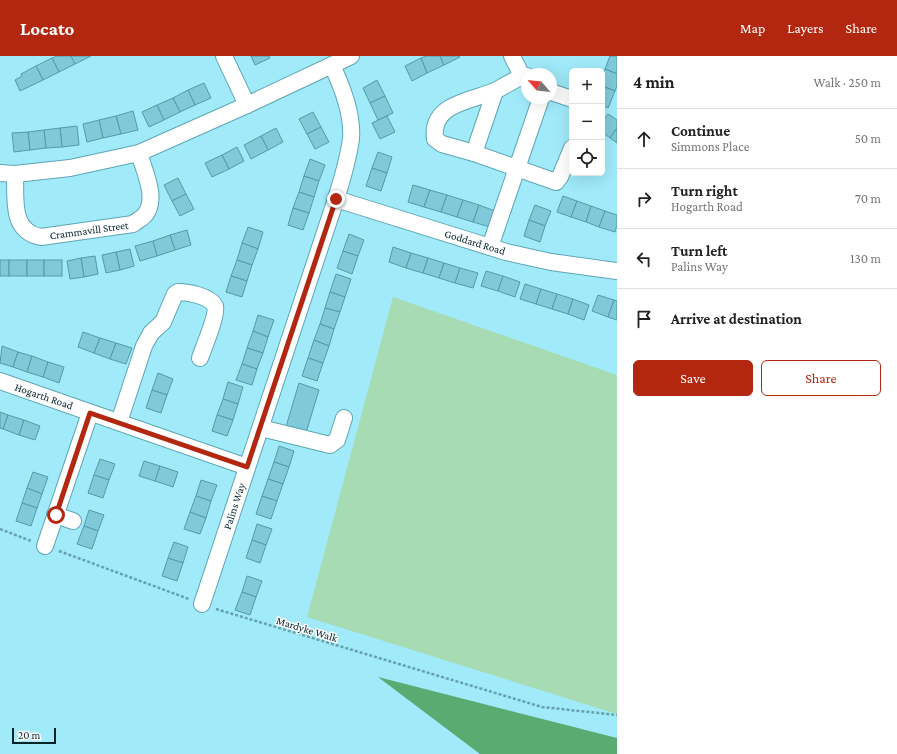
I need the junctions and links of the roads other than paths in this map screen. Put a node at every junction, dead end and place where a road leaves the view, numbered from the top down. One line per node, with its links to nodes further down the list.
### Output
1 (224, 56): 11 (street)
2 (351, 56): 4 (street, Crammavill Street)
3 (512, 56): 5 (street)
4 (332, 65): 11 (street, Crammavill Street); 17 (street, Palins Way)
5 (521, 71)
6 (521, 78): 7 (street)
7 (495, 91): 13 (street); 13 (street)
8 (557, 94): 9 (street)
9 (569, 99)
10 (539, 104): 15 (street)
11 (247, 105): 12 (street, Crammavill Street)
12 (139, 152): 16 (street, Crammavill Street); 16 (street, Crammavill Street)
13 (474, 153): 15 (street)
14 (569, 156): 15 (street)
15 (517, 167): 18 (street)
16 (7, 173)
17 (336, 199): 18 (street, Goddard Road); 25 (street, Palins Way)
18 (490, 247): 19 (street, Goddard Road)
19 (617, 271)
20 (200, 358): 24 (street)
21 (0, 381): 22 (street, Hogarth Road)
22 (90, 413): 24 (street, Hogarth Road); 27 (street)
23 (344, 418): 25 (street)
24 (119, 422): 26 (street, Hogarth Road)
25 (261, 428): 26 (street, Palins Way)
26 (247, 467): 30 (street, Palins Way)
27 (56, 515): 28 (street); 29 (street)
28 (73, 521)
29 (45, 546)
30 (202, 604)

